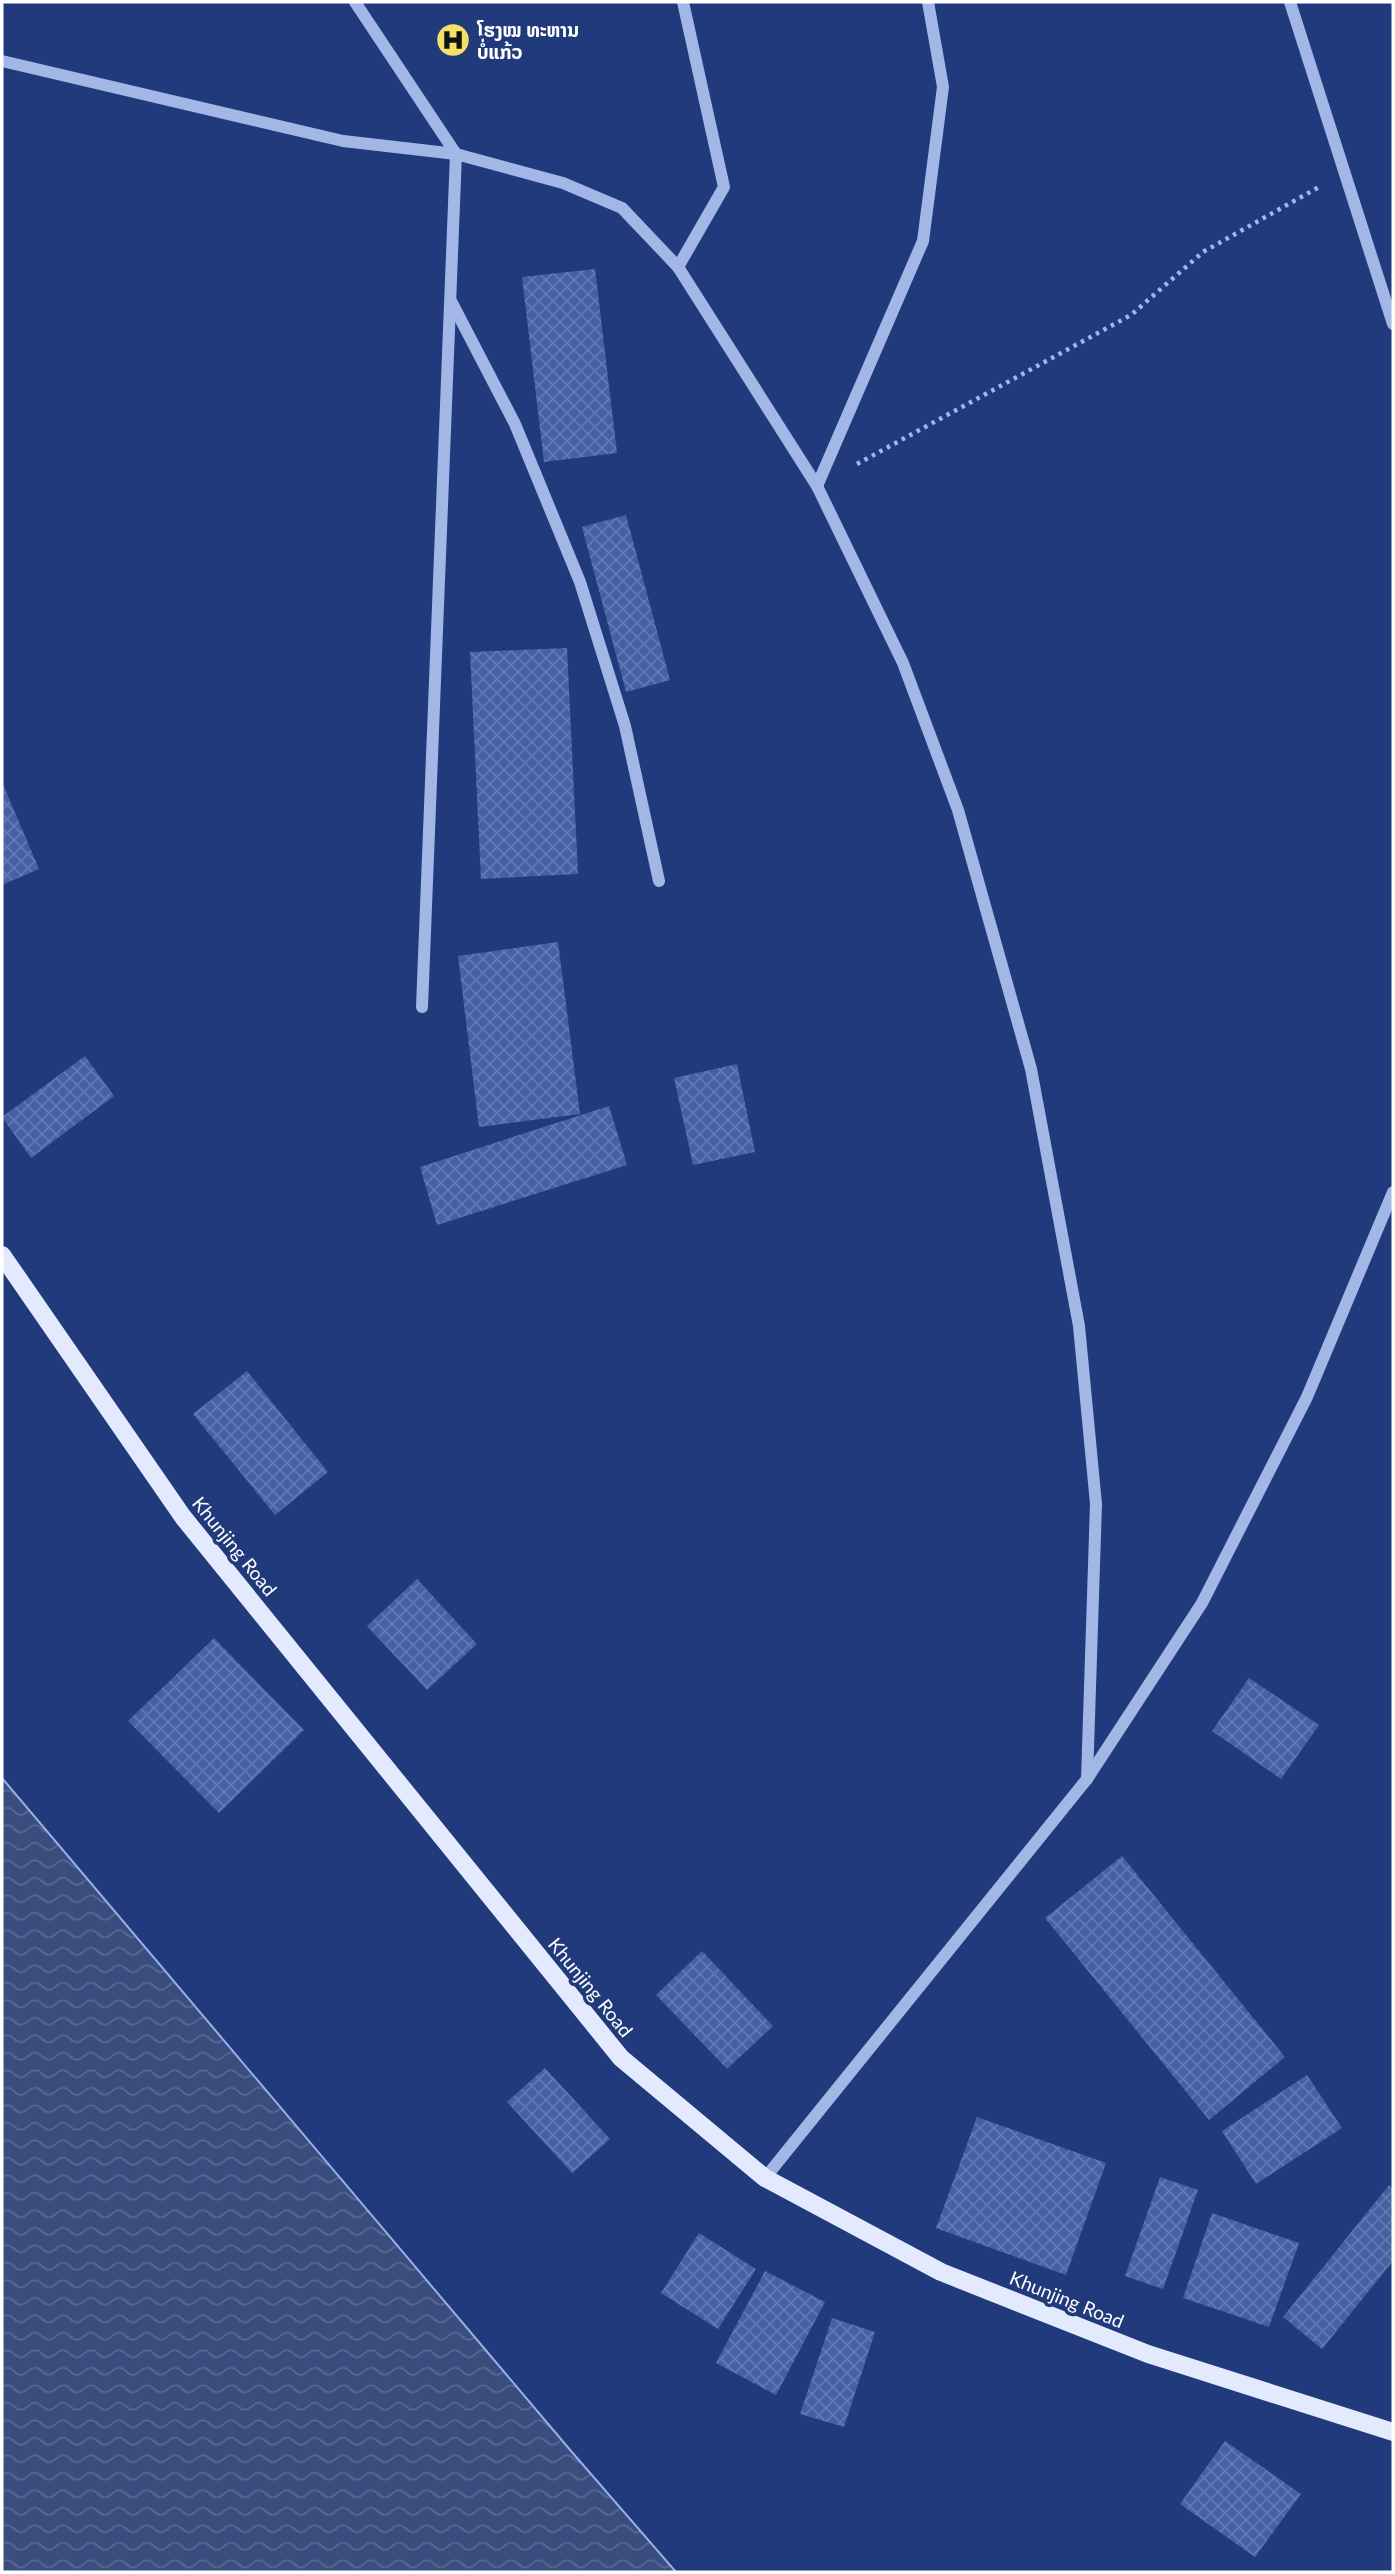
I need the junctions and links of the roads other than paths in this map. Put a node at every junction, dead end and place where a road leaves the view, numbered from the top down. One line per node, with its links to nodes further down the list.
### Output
1 (355, 2): 6 (street)
2 (683, 2): 7 (street)
3 (928, 2): 10 (street)
4 (1290, 2): 9 (street)
5 (2, 61): 6 (street)
6 (456, 154): 7 (street); 8 (street)
7 (678, 267): 10 (street)
8 (450, 300): 11 (street); 12 (street)
9 (1393, 324)
10 (817, 486): 15 (street)
11 (659, 881)
12 (422, 1007)
13 (1393, 1192): 15 (street)
14 (2, 1255): 16 (main road, Khunjing Road)
15 (1087, 1779): 16 (street)
16 (765, 2178): 17 (main road, Khunjing Road)
17 (1393, 2432)

